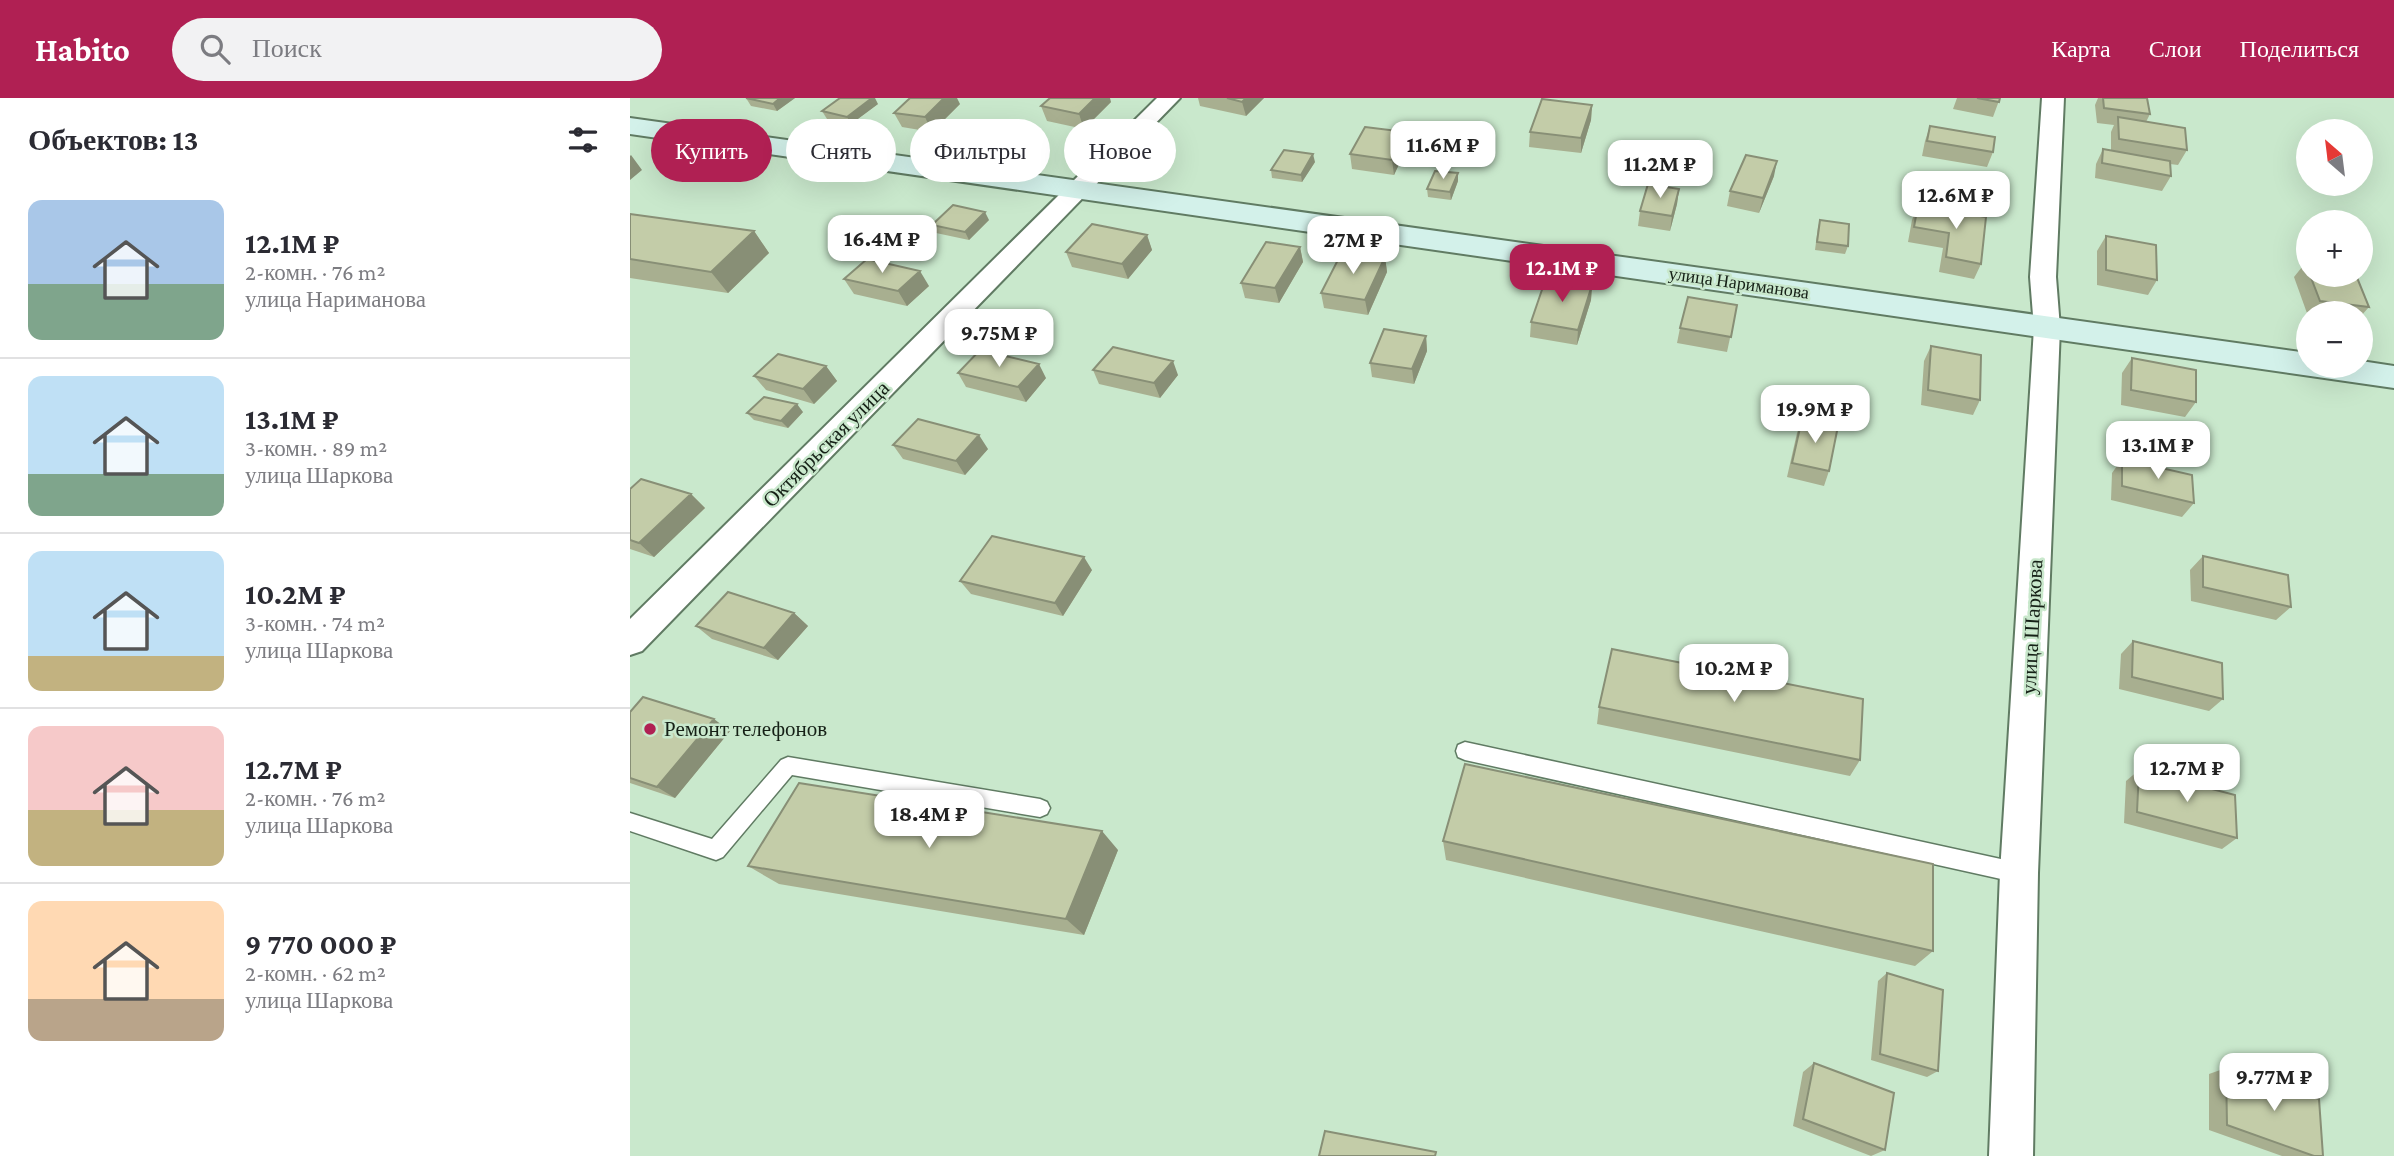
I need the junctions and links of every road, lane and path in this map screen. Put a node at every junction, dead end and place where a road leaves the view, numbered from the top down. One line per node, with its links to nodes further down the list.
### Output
1 (1169, 98): 4 (street, Октябрьская улица)
2 (2053, 98): 5 (street, улица Шаркова)
3 (630, 126): 4 (main road, улица Нариманова)
4 (1080, 188): 5 (main road, улица Нариманова); 9 (street, Октябрьская улица)
5 (2047, 328): 6 (main road, улица Нариманова); 13 (street, улица Шаркова)
6 (2296, 363)
7 (2373, 374): 8 (main road)
8 (2394, 377)
9 (630, 641)
10 (1465, 751): 13 (lane)
11 (1040, 808): 12 (lane)
12 (630, 822)
13 (2019, 873): 14 (street, улица Шаркова)
14 (2011, 1156)

